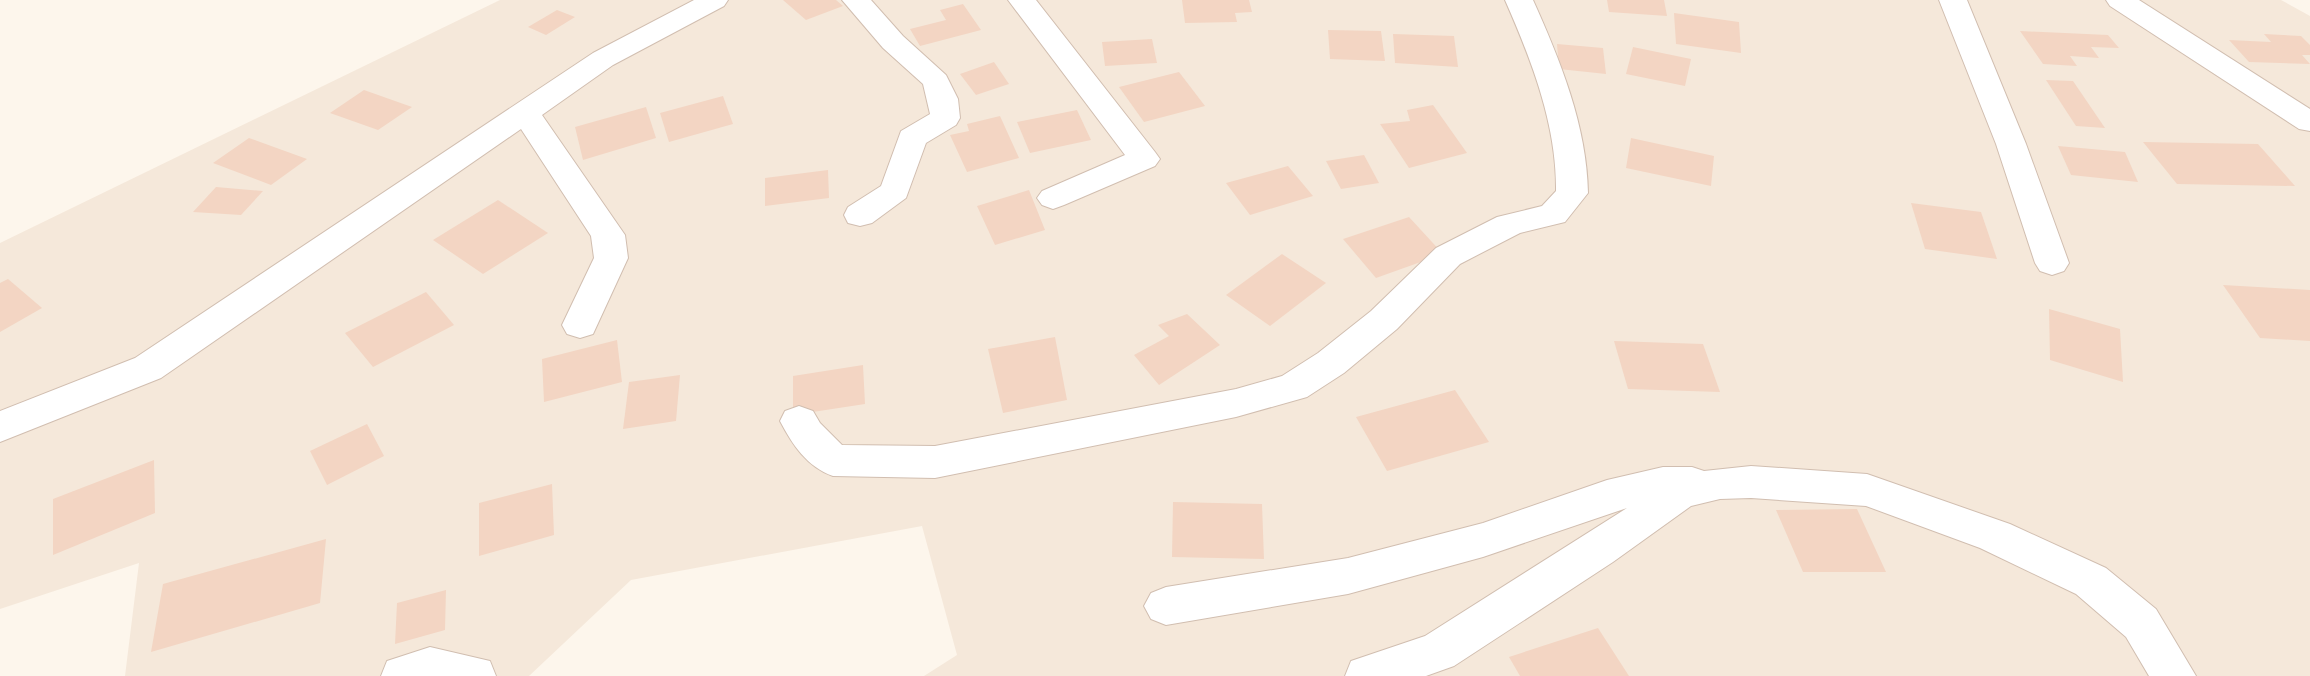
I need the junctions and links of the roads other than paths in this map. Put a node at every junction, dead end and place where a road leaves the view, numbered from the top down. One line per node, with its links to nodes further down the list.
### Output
1 (714, 0): 7 (street)
2 (856, 0): 10 (street)
3 (1022, 0): 9 (street)
4 (1519, 0): 13 (street)
5 (1953, 0): 11 (street)
6 (2120, 0): 8 (street)
7 (526, 114): 12 (street); 14 (street)
8 (2310, 122)
9 (1053, 198)
10 (860, 215)
11 (2052, 263)
12 (580, 325)
13 (799, 421)
14 (0, 427)
15 (1720, 483): 16 (street); 19 (street); 20 (street)
16 (1166, 606)
17 (403, 676): 18 (street)
18 (474, 676)
19 (1367, 676)
20 (2174, 676)

